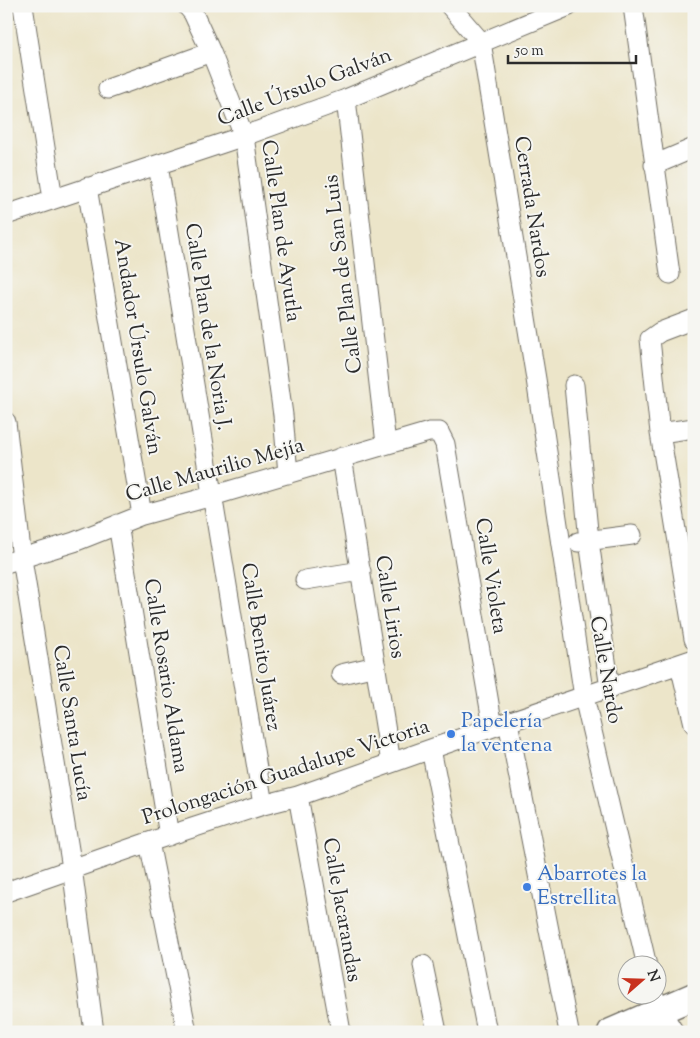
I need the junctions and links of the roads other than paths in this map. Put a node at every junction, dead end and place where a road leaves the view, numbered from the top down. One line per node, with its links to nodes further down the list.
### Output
1 (23, 6): 15 (street)
2 (187, 6): 7 (street, Calle Plan de Ayutla)
3 (450, 6): 6 (street)
4 (567, 6): 6 (street, Calle Úrsulo Galván)
5 (634, 6): 13 (street)
6 (481, 42): 9 (street, Calle Úrsulo Galván); 19 (street, Cerrada Nardos)
7 (211, 52): 8 (street); 10 (street, Calle Plan de Ayutla)
8 (108, 89)
9 (346, 99): 10 (street, Calle Úrsulo Galván); 25 (street, Calle Plan de San Luis)
10 (244, 136): 12 (street, Calle Úrsulo Galván); 27 (street, Calle Plan de Ayutla)
11 (694, 148): 13 (street)
12 (158, 165): 14 (street, Calle Úrsulo Galván); 28 (street, Calle Plan de la Noria J.)
13 (654, 165): 17 (street)
14 (87, 187): 15 (street, Calle Úrsulo Galván); 29 (street, Andador Úrsulo Galván)
15 (53, 199): 16 (street, Calle Úrsulo Galván)
16 (6, 215)
17 (670, 274)
18 (694, 319): 24 (street)
19 (536, 379): 33 (street, Calle Nardo)
20 (574, 385): 32 (street)
21 (6, 422): 34 (street, Calle Santa Lucía)
22 (694, 428): 24 (street)
23 (439, 432): 25 (street, Calle Maurilio Mejía); 44 (street, Calle Violeta)
24 (660, 433): 37 (street)
25 (386, 444): 26 (street, Calle Maurilio Mejía)
26 (342, 457): 27 (street, Calle Maurilio Mejía); 35 (street, Calle Lirios)
27 (288, 474): 28 (street, Calle Maurilio Mejía)
28 (212, 496): 29 (street, Calle Maurilio Mejía); 48 (street, Calle Benito Juárez)
29 (142, 515): 30 (street, Calle Maurilio Mejía)
30 (118, 524): 34 (street, Calle Maurilio Mejía); 49 (street, Calle Rosario Aldama)
31 (632, 535): 32 (street)
32 (589, 541): 33 (street); 41 (street)
33 (561, 543): 42 (street, Calle Nardo)
34 (14, 560): 51 (street, Calle Santa Lucía)
35 (361, 571): 36 (street); 39 (street, Calle Lirios)
36 (305, 580)
37 (694, 640)
38 (687, 662): 41 (street, Prolongación Guadalupe Victoria); 43 (street)
39 (376, 666): 40 (street); 46 (street, Calle Lirios)
40 (341, 674)
41 (610, 689): 42 (street, Prolongación Guadalupe Victoria)
42 (584, 697): 44 (street, Prolongación Guadalupe Victoria); 53 (street, Calle Nardo)
43 (694, 724)
44 (500, 725): 45 (street, Prolongación Guadalupe Victoria); 64 (street, Calle Violeta)
45 (431, 749): 46 (street, Prolongación Guadalupe Victoria); 63 (street)
46 (391, 763): 47 (street, Prolongación Guadalupe Victoria)
47 (298, 796): 48 (street, Prolongación Guadalupe Victoria); 61 (street, Calle Jacarandas)
48 (263, 805): 49 (street, Prolongación Guadalupe Victoria)
49 (169, 836): 50 (street, Prolongación Guadalupe Victoria)
50 (149, 842): 51 (street, Prolongación Guadalupe Victoria); 60 (street)
51 (72, 868): 52 (street, Prolongación Guadalupe Victoria); 59 (street, Calle Santa Lucía)
52 (7, 889)
53 (645, 956)
54 (423, 965): 62 (street)
55 (694, 996): 56 (street)
56 (668, 1000)
57 (651, 1006): 65 (street)
58 (659, 1006): 66 (street)
59 (94, 1032)
60 (187, 1032)
61 (341, 1032)
62 (437, 1032)
63 (487, 1032)
64 (569, 1032)
65 (611, 1032)
66 (674, 1032)

